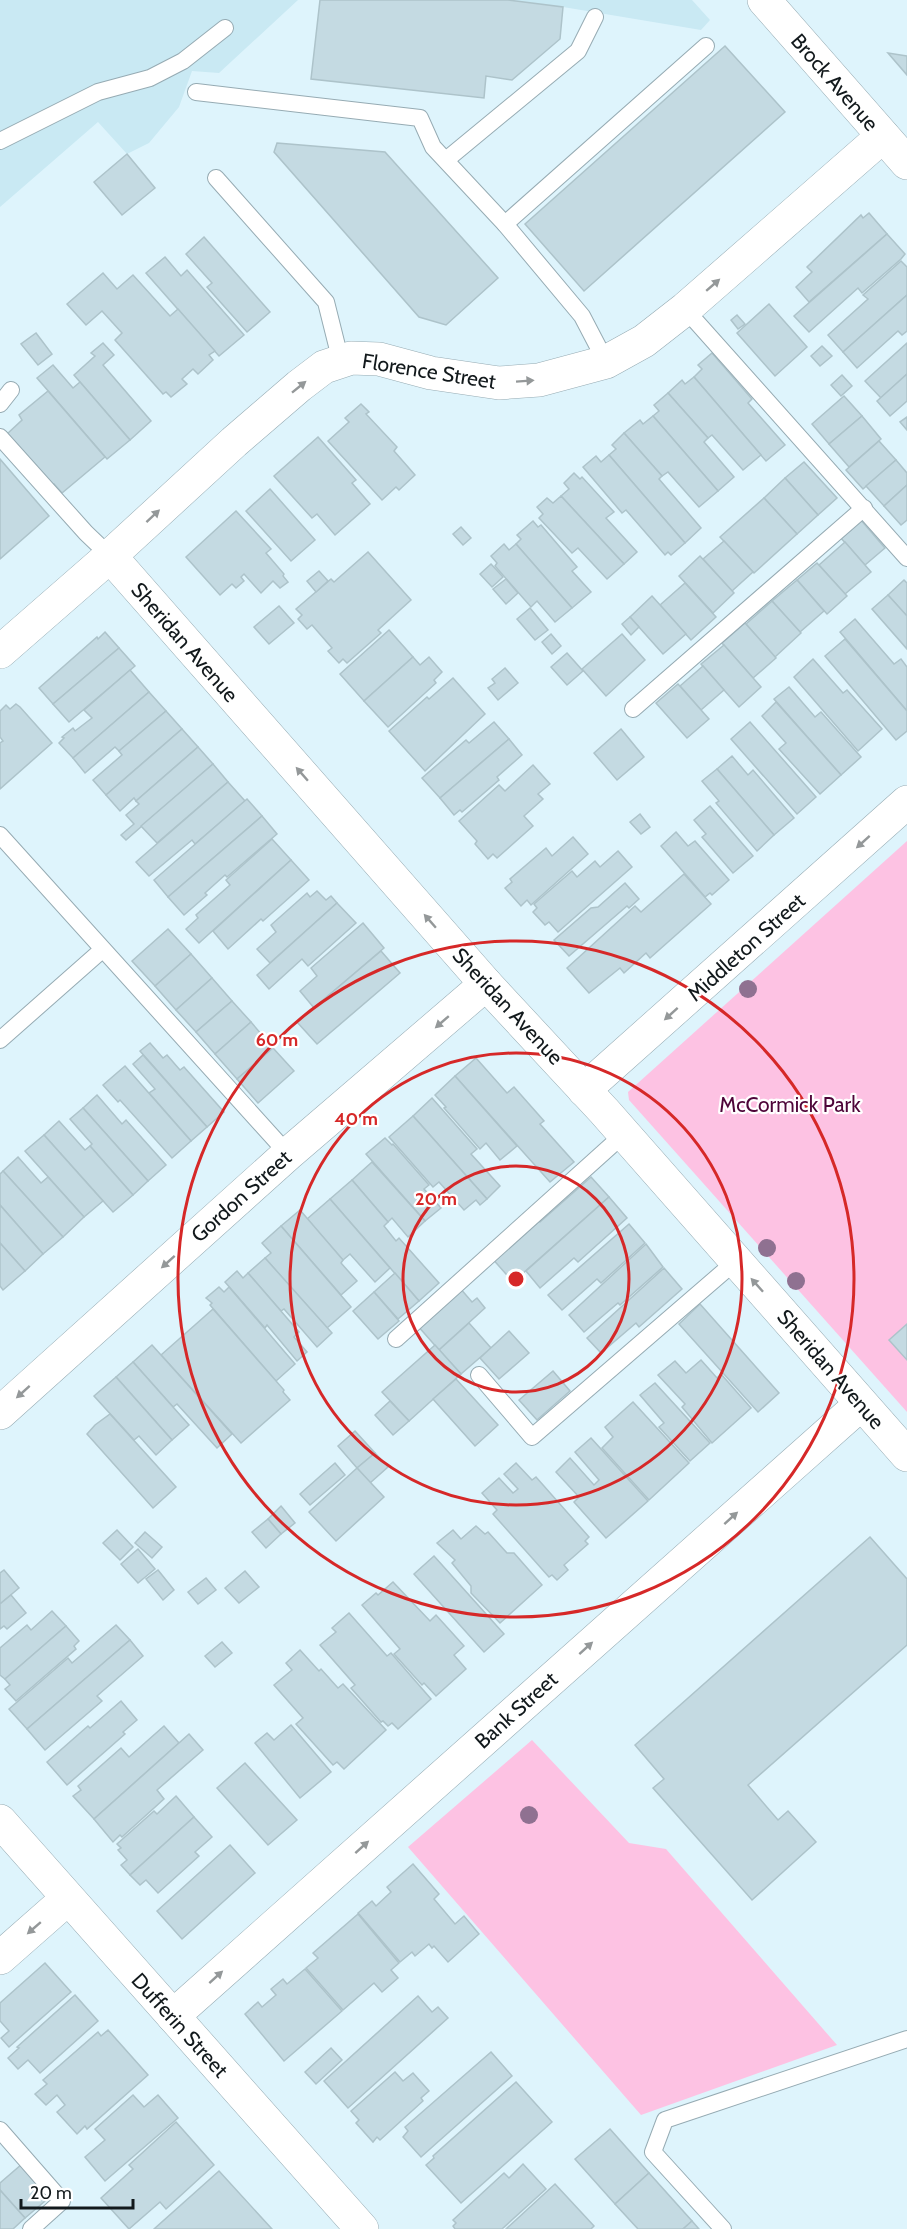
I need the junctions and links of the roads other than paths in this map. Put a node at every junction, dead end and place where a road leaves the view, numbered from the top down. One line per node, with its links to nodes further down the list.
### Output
1 (764, 0): 6 (street, Brock Avenue)
2 (595, 17): 8 (lane)
3 (225, 28): 7 (lane)
4 (706, 46): 11 (lane)
5 (196, 92): 8 (lane)
6 (883, 136): 9 (street, Brock Avenue); 12 (street, Florence Street, one-way to 6)
7 (0, 141)
8 (446, 160): 11 (lane)
9 (907, 163)
10 (216, 178): 13 (lane)
11 (505, 224): 14 (lane)
12 (685, 309): 14 (street, Florence Street); 18 (lane)
13 (341, 362): 14 (street, Florence Street, one-way to 14); 19 (street, Florence Street, one-way to 13)
14 (606, 362)
15 (11, 390): 16 (lane)
16 (0, 404)
17 (0, 438): 19 (lane)
18 (864, 508): 20 (lane); 22 (lane)
19 (110, 556): 21 (street, Florence Street); 26 (street, Sheridan Avenue, one-way to 19)
20 (907, 558)
21 (0, 652)
22 (633, 709)
23 (907, 802): 28 (street, Middleton Street, one-way to 28)
24 (0, 835): 25 (lane)
25 (102, 950): 27 (lane); 30 (lane)
26 (486, 984): 28 (street, Sheridan Avenue); 30 (street, Gordon Street, one-way to 30)
27 (0, 1040)
28 (584, 1090): 29 (street, Sheridan Avenue)
29 (624, 1134): 31 (street, Sheridan Avenue); 32 (lane)
30 (288, 1154): 35 (street, Gordon Street, one-way to 35)
31 (736, 1261): 33 (lane); 34 (street, Sheridan Avenue, one-way to 31)
32 (396, 1339)
33 (479, 1375)
34 (861, 1404): 36 (street, Sheridan Avenue); 40 (street, Bank Street, one-way to 34)
35 (0, 1413)
36 (907, 1455)
37 (0, 1821): 38 (street, Dufferin Street)
38 (67, 1899): 39 (street, one-way to 39); 40 (street, Dufferin Street)
39 (0, 1958)
40 (173, 2016): 44 (street, Dufferin Street)
41 (907, 2039): 45 (lane)
42 (0, 2130): 43 (lane)
43 (31, 2229)
44 (362, 2229)
45 (723, 2229)

